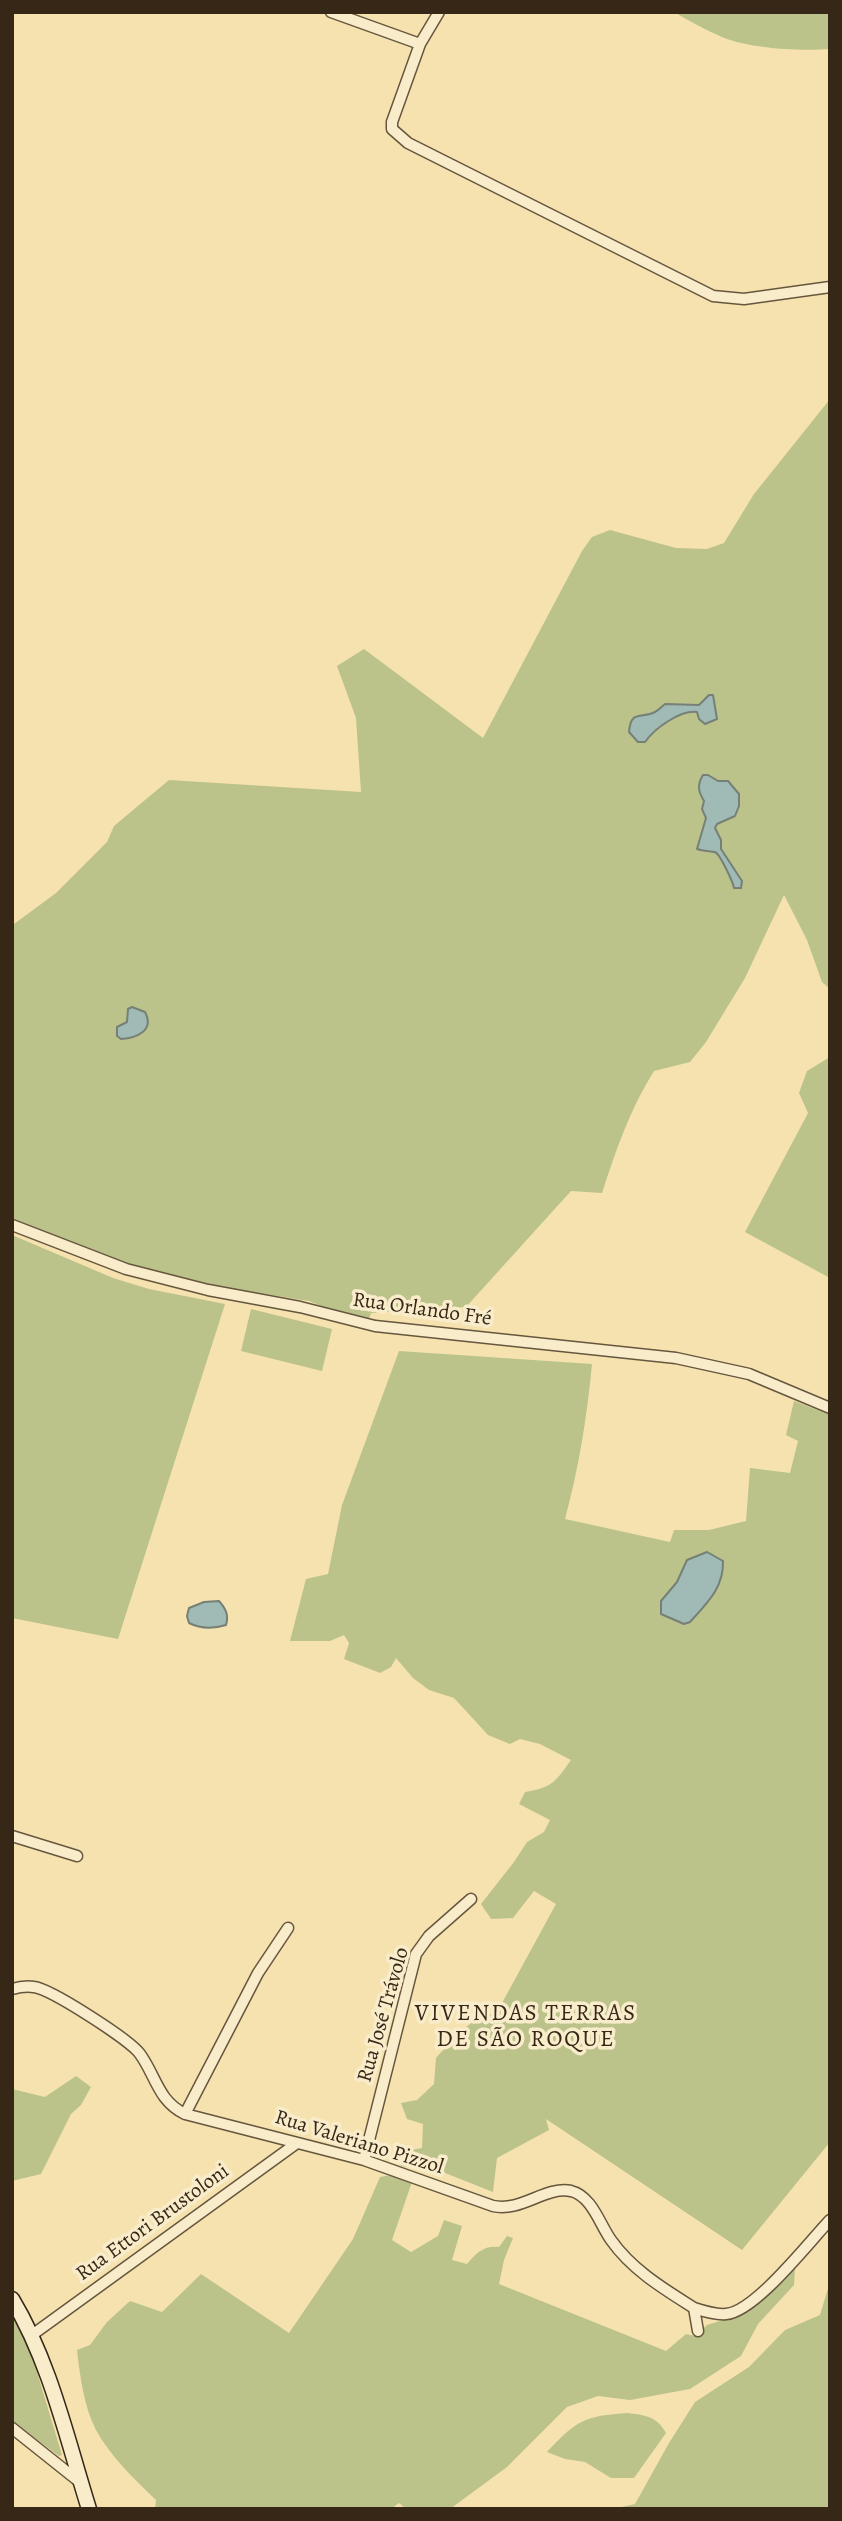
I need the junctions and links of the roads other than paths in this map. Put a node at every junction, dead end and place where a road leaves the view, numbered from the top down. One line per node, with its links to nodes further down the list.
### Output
1 (331, 12): 3 (street)
2 (439, 12): 3 (street)
3 (420, 44): 4 (street)
4 (830, 287)
5 (12, 1225): 6 (street, Rua Orlando Fré)
6 (830, 1408)
7 (12, 1836): 8 (street)
8 (77, 1856)
9 (471, 1899): 14 (street, Rua José Trávolo)
10 (288, 1928): 12 (street)
11 (12, 1989): 12 (street, Rua Valeriano Pizzol)
12 (185, 2113): 13 (street, Rua Valeriano Pizzol)
13 (297, 2143): 14 (street, Rua Valeriano Pizzol); 19 (street, Rua Ettori Brustoloni)
14 (364, 2160): 17 (street, Rua Valeriano Pizzol)
15 (830, 2220): 17 (street)
16 (12, 2299): 19 (street)
17 (694, 2308): 18 (street)
18 (698, 2331)
19 (32, 2335): 21 (street)
20 (12, 2428): 21 (street)
21 (81, 2483): 22 (street)
22 (89, 2509)

